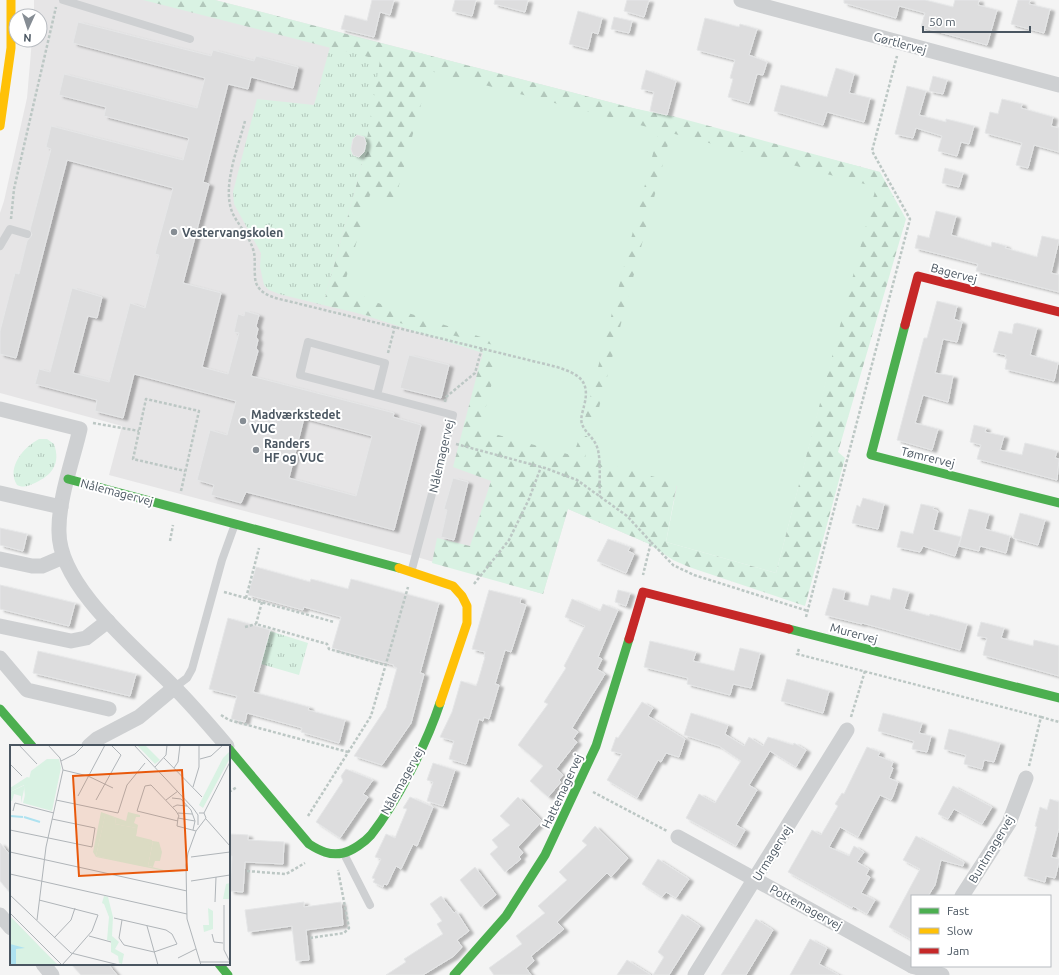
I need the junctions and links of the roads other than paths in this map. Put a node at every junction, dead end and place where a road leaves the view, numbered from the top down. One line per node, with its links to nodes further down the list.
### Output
1 (11, 0): 6 (street)
2 (63, 0): 4 (lane)
3 (741, 0): 5 (street, Gørtlervej)
4 (190, 39)
5 (1059, 85)
6 (0, 126)
7 (27, 234): 8 (lane)
8 (0, 246)
9 (1059, 312): 10 (street, Bagervej)
10 (892, 374): 15 (street, Tømrervej)
11 (377, 395): 11 (lane, Nålemagervej); 20 (lane, Nålemagervej)
12 (0, 409): 13 (street, Nålemagervej)
13 (68, 479): 16 (street, Nålemagervej); 17 (street, Nålemagervej)
14 (0, 493): 16 (street)
15 (1059, 503)
16 (60, 507): 18 (street, Nålemagervej)
17 (235, 524): 20 (street, Nålemagervej); 25 (lane)
18 (63, 557): 19 (street); 22 (street, Nålemagervej)
19 (0, 559)
20 (412, 571): 36 (street, Nålemagervej)
21 (643, 592): 26 (street, Murervej); 48 (street, Hattemagervej)
22 (108, 621): 23 (street); 25 (street, Nålemagervej)
23 (0, 626)
24 (0, 658): 28 (street)
25 (175, 688): 31 (street); 32 (street, Nålemagervej)
26 (1059, 698)
27 (0, 709): 30 (street)
28 (109, 709)
29 (847, 730): 37 (street, Urmagervej)
30 (31, 745)
31 (90, 745)
32 (226, 745)
33 (230, 750): 36 (street)
34 (1026, 778): 38 (street, Buntmagervej)
35 (678, 837): 37 (street, Pottemagervej)
36 (339, 853): 39 (lane)
37 (756, 879): 44 (street, Pottemagervej); 49 (street, Urmagervej)
38 (963, 895)
39 (370, 905)
40 (0, 915): 41 (street)
41 (10, 927)
42 (44, 965): 46 (street)
43 (220, 965): 47 (street)
44 (911, 967)
45 (913, 968): 50 (street, Pottemagervej)
46 (52, 975)
47 (228, 975)
48 (454, 975)
49 (695, 975)
50 (942, 975)

